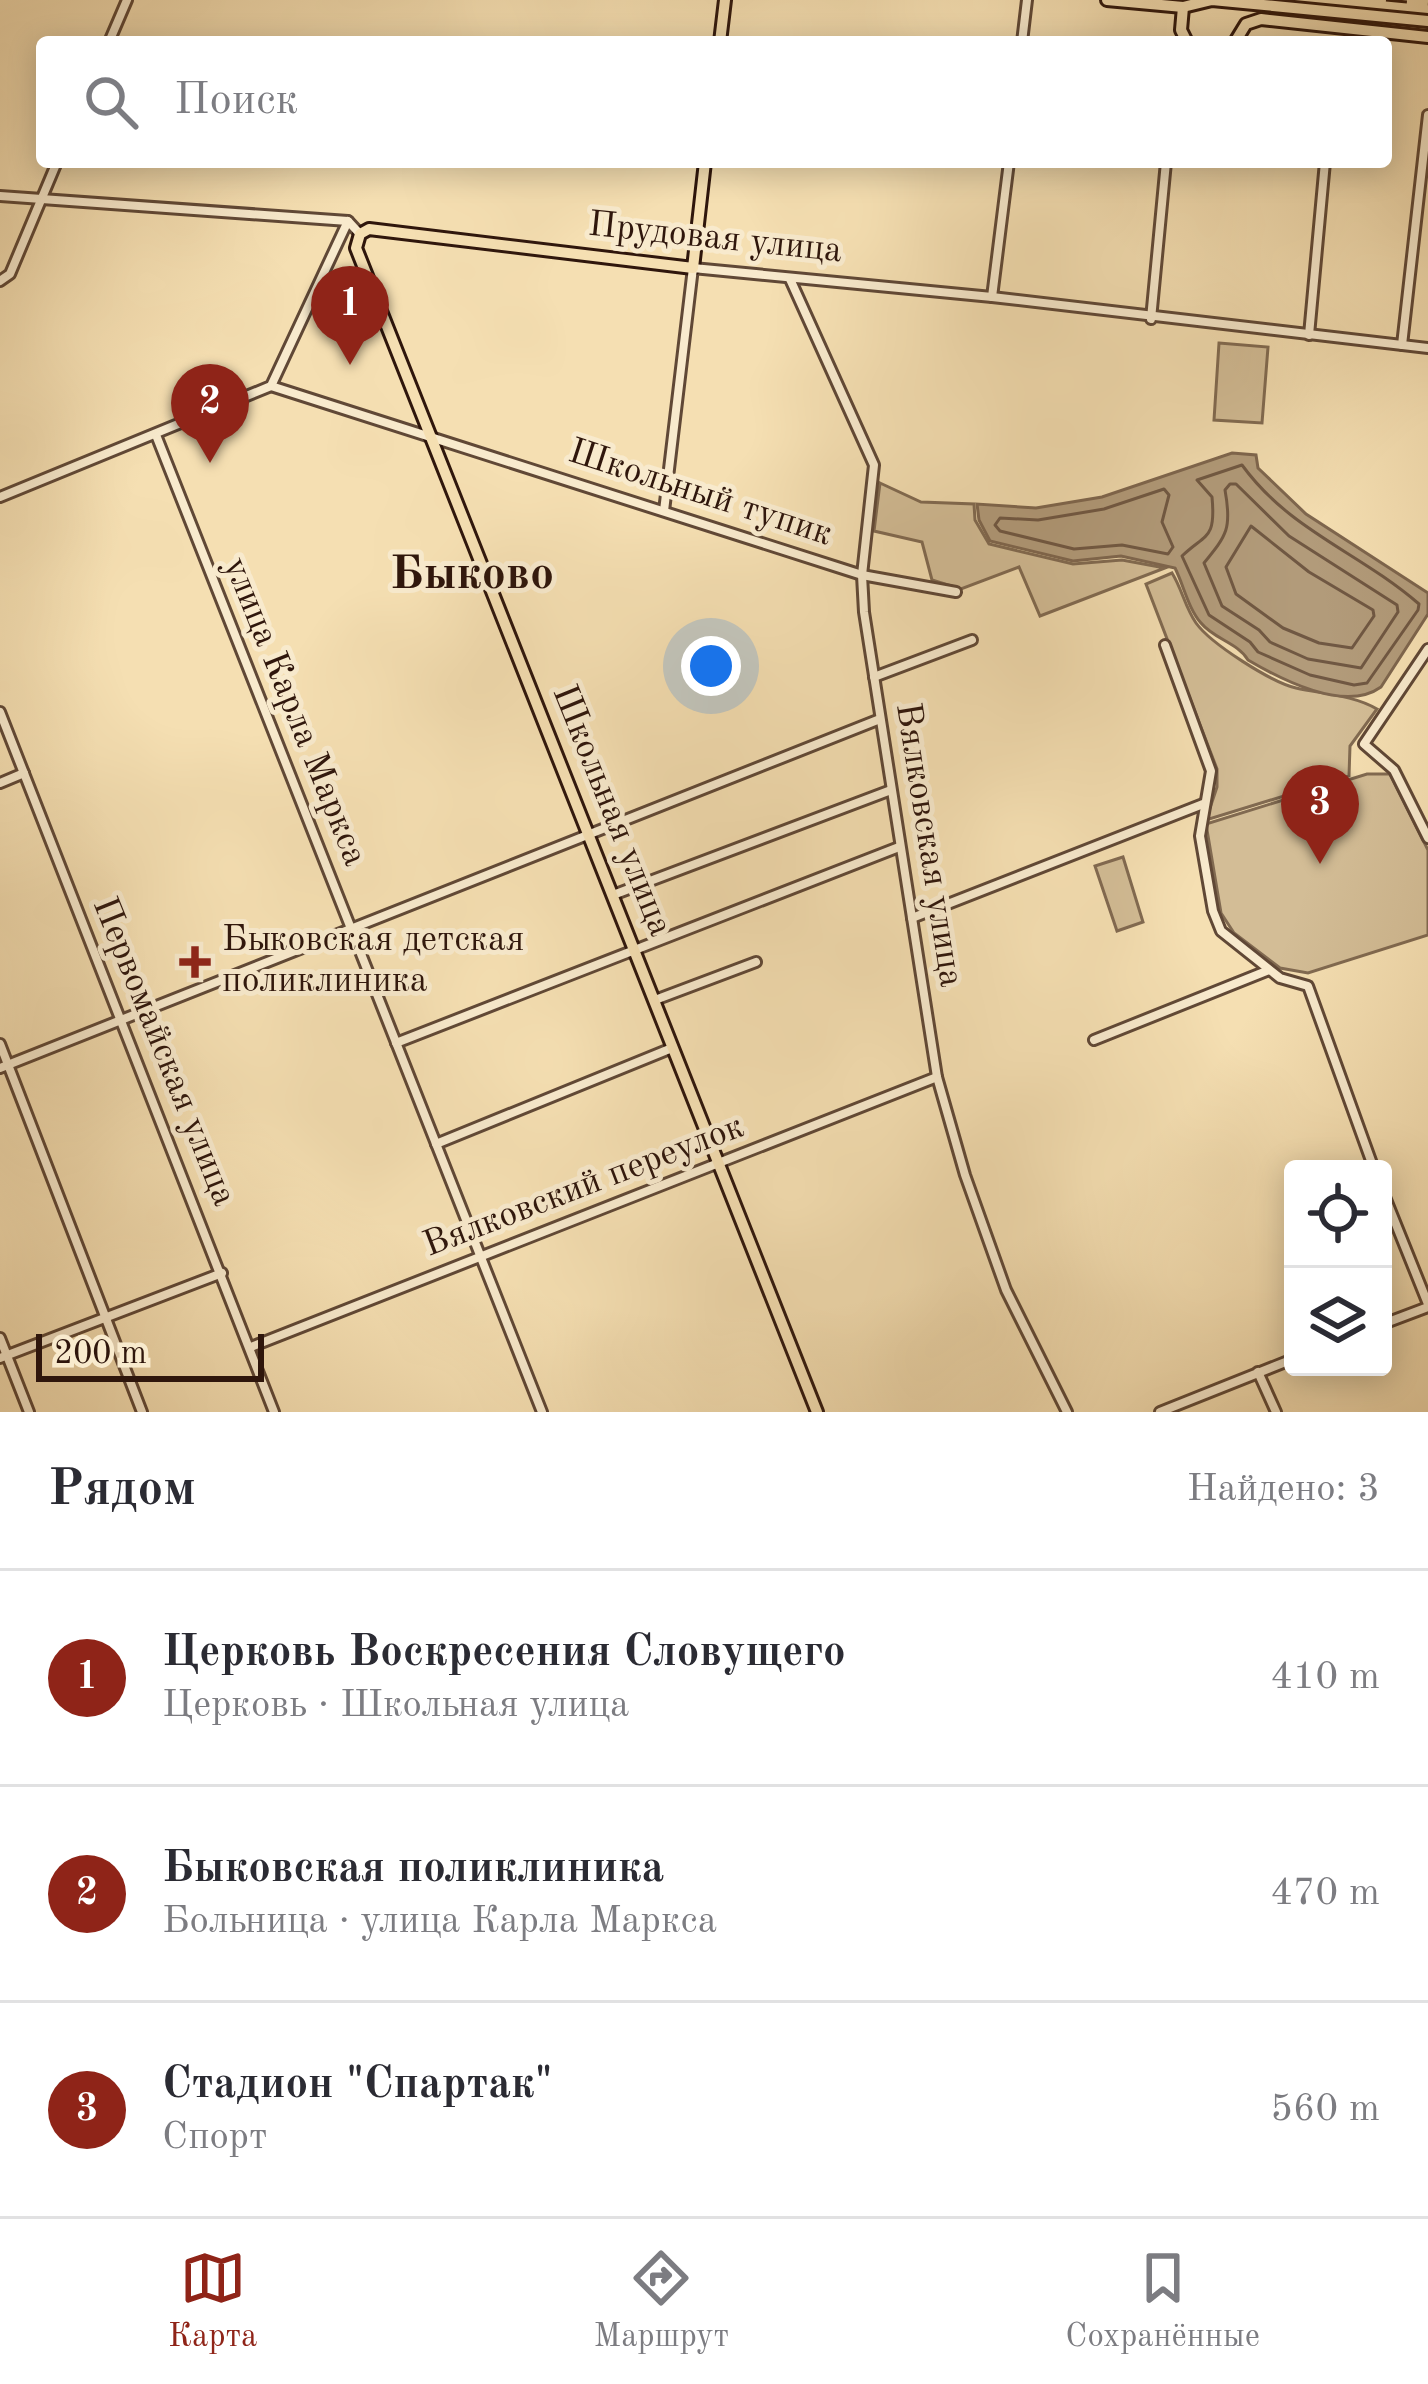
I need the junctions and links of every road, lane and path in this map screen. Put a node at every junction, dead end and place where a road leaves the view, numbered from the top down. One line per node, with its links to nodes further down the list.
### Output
1 (127, 0): 8 (street)
2 (724, 0): 9 (main road)
3 (1027, 0): 10 (street)
4 (1107, 0): 5 (main road)
5 (1183, 8): 6 (main road); 11 (main road)
6 (1428, 21)
7 (1337, 33): 12 (main road); 13 (main road)
8 (112, 36)
9 (721, 36)
10 (1023, 36)
11 (1182, 36)
12 (1240, 36)
13 (1428, 37)
14 (1428, 115): 30 (street)
15 (54, 168): 21 (street)
16 (704, 168): 24 (main road)
17 (1008, 168): 27 (street)
18 (1165, 168): 28 (street)
19 (1324, 168): 29 (street)
20 (0, 196): 21 (street)
21 (41, 200): 22 (street); 26 (street)
22 (348, 221): 23 (street); 32 (street)
23 (360, 233): 24 (main road, Прудовая улица); 33 (main road, Школьная улица)
24 (693, 268): 25 (street, Прудовая улица); 36 (street)
25 (790, 279): 27 (street, Прудовая улица); 37 (street, Вялковская улица)
26 (0, 280)
27 (992, 297): 28 (street, Прудовая улица)
28 (1150, 319): 29 (street, Прудовая улица)
29 (1309, 335): 30 (street, Прудовая улица)
30 (1402, 345): 31 (street, Прудовая улица)
31 (1428, 348)
32 (271, 386): 33 (street, Школьный тупик); 34 (street)
33 (432, 434): 36 (street, Школьный тупик); 51 (main road, Школьная улица)
34 (156, 435): 35 (street); 56 (street, улица Карла Маркса)
35 (0, 497)
36 (664, 511): 37 (street, Школьный тупик)
37 (862, 575): 38 (street, Школьный тупик); 42 (street, Вялковская улица)
38 (956, 592)
39 (972, 640): 42 (street)
40 (1165, 645): 48 (street)
41 (1428, 649): 49 (street)
42 (874, 677): 44 (street, Вялковская улица)
43 (0, 712): 45 (street, Первомайская улица)
44 (881, 719): 47 (street, Вялковская улица); 51 (street)
45 (24, 773): 46 (street); 61 (street, Первомайская улица)
46 (0, 783)
47 (891, 790): 53 (street, Вялковская улица); 54 (street)
48 (1203, 804): 55 (street); 59 (street)
49 (1414, 805): 50 (street); 52 (street)
50 (1428, 807)
51 (589, 834): 54 (main road, Школьная улица); 56 (street)
52 (1428, 838)
53 (899, 847): 55 (street, Вялковская улица); 57 (street)
54 (613, 895): 57 (main road, Школьная улица)
55 (912, 918): 67 (street, Вялковская улица)
56 (352, 928): 61 (street); 63 (street, улица Карла Маркса)
57 (634, 951): 60 (main road, Школьная улица); 63 (street)
58 (755, 962): 60 (street)
59 (1269, 970): 62 (street); 69 (street)
60 (655, 1000): 65 (main road, Школьная улица)
61 (122, 1020): 66 (street); 73 (street, Первомайская улица)
62 (1094, 1040)
63 (396, 1043): 68 (street, улица Карла Маркса)
64 (0, 1044): 66 (street)
65 (674, 1048): 68 (street); 70 (main road, Школьная улица)
66 (4, 1066): 75 (street)
67 (937, 1078): 70 (street, Вялковский переулок); 87 (street, Вялковская улица)
68 (436, 1144): 72 (street, улица Карла Маркса)
69 (1371, 1160)
70 (720, 1164): 72 (street, Вялковский переулок); 86 (main road, Школьная улица)
71 (1392, 1215): 74 (street)
72 (479, 1257): 78 (street, Вялковский переулок); 85 (street, улица Карла Маркса)
73 (221, 1273): 75 (street); 78 (street, Первомайская улица)
74 (1428, 1306): 76 (street)
75 (106, 1317): 79 (street); 83 (street)
76 (1392, 1320)
77 (0, 1339): 79 (street)
78 (251, 1347): 84 (street, Первомайская улица)
79 (3, 1356): 82 (street)
80 (1284, 1362): 81 (street)
81 (1258, 1372): 88 (street); 89 (street)
82 (29, 1412)
83 (142, 1412)
84 (274, 1412)
85 (542, 1412)
86 (817, 1412)
87 (1067, 1412)
88 (1160, 1412)
89 (1276, 1412)

